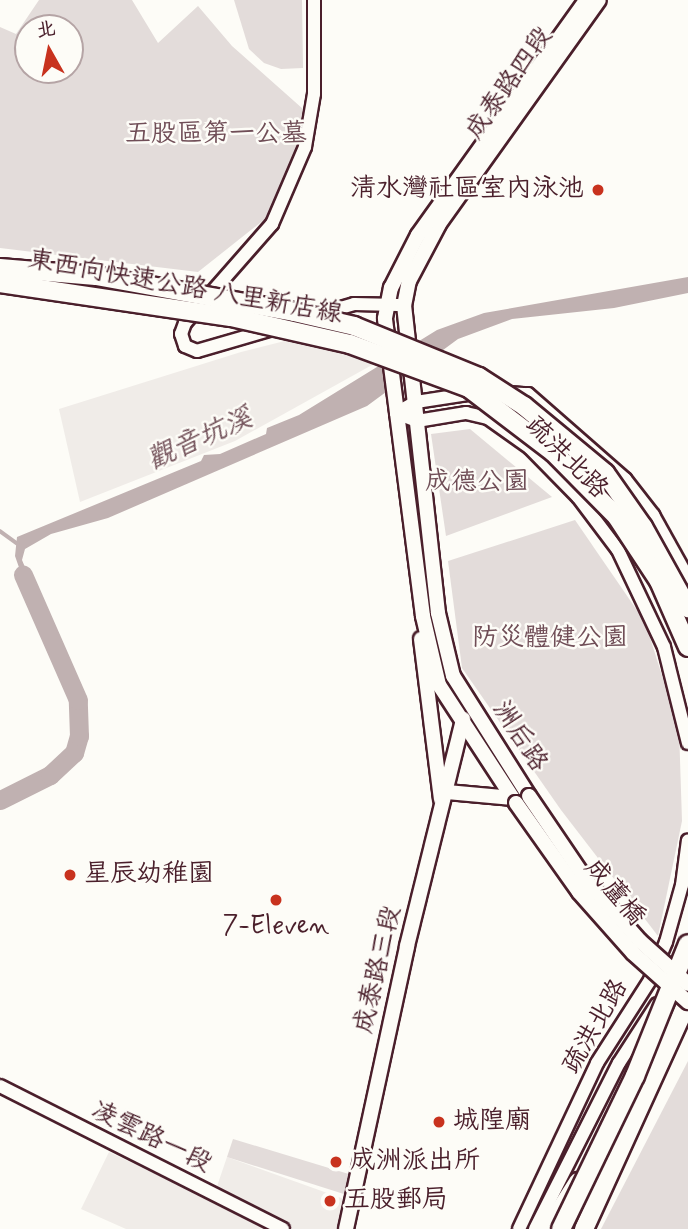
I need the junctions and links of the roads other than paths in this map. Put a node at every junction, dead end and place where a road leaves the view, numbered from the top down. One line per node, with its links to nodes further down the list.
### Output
1 (314, 0): 6 (street)
2 (586, 0): 6 (main road, 成泰路四段)
3 (599, 0): 7 (main road, 成泰路四段)
4 (0, 268): 13 (highway, 東西向快速公路 八里新店線, bridge)
5 (0, 284): 14 (highway, 東西向快速公路 八里新店線, bridge)
6 (387, 303): 7 (street); 9 (main road)
7 (404, 306): 8 (main road, bridge)
8 (415, 395): 9 (street, 疏洪北路); 10 (main road); 12 (street, 疏洪北路)
9 (396, 413): 10 (street); 11 (main road)
10 (417, 421): 15 (main road); 17 (street, 疏洪北路)
11 (416, 571): 16 (main road); 20 (main road)
12 (688, 578)
13 (688, 608)
14 (688, 647)
15 (469, 705): 16 (main road, 成泰路三段); 19 (main road, 洲后路)
16 (462, 722): 18 (main road, 成泰路三段); 19 (main road, 洲后路)
17 (688, 743)
18 (447, 792): 19 (main road); 20 (main road, 成泰路三段)
19 (519, 799): 24 (main road, 成蘆橋, bridge); 25 (main road, 成蘆橋, bridge)
20 (442, 818): 30 (main road, 成泰路三段)
21 (688, 840): 31 (street, 疏洪北路)
22 (688, 944): 27 (highway, bridge)
23 (686, 962): 32 (street, 疏洪北路)
24 (688, 985)
25 (688, 1002): 28 (highway)
26 (0, 1086): 29 (street, 凌雲路一段)
27 (593, 1159): 33 (highway, bridge); 34 (highway, bridge)
28 (585, 1228)
29 (283, 1229)
30 (346, 1229)
31 (519, 1229)
32 (535, 1229)
33 (548, 1229)
34 (561, 1229)

